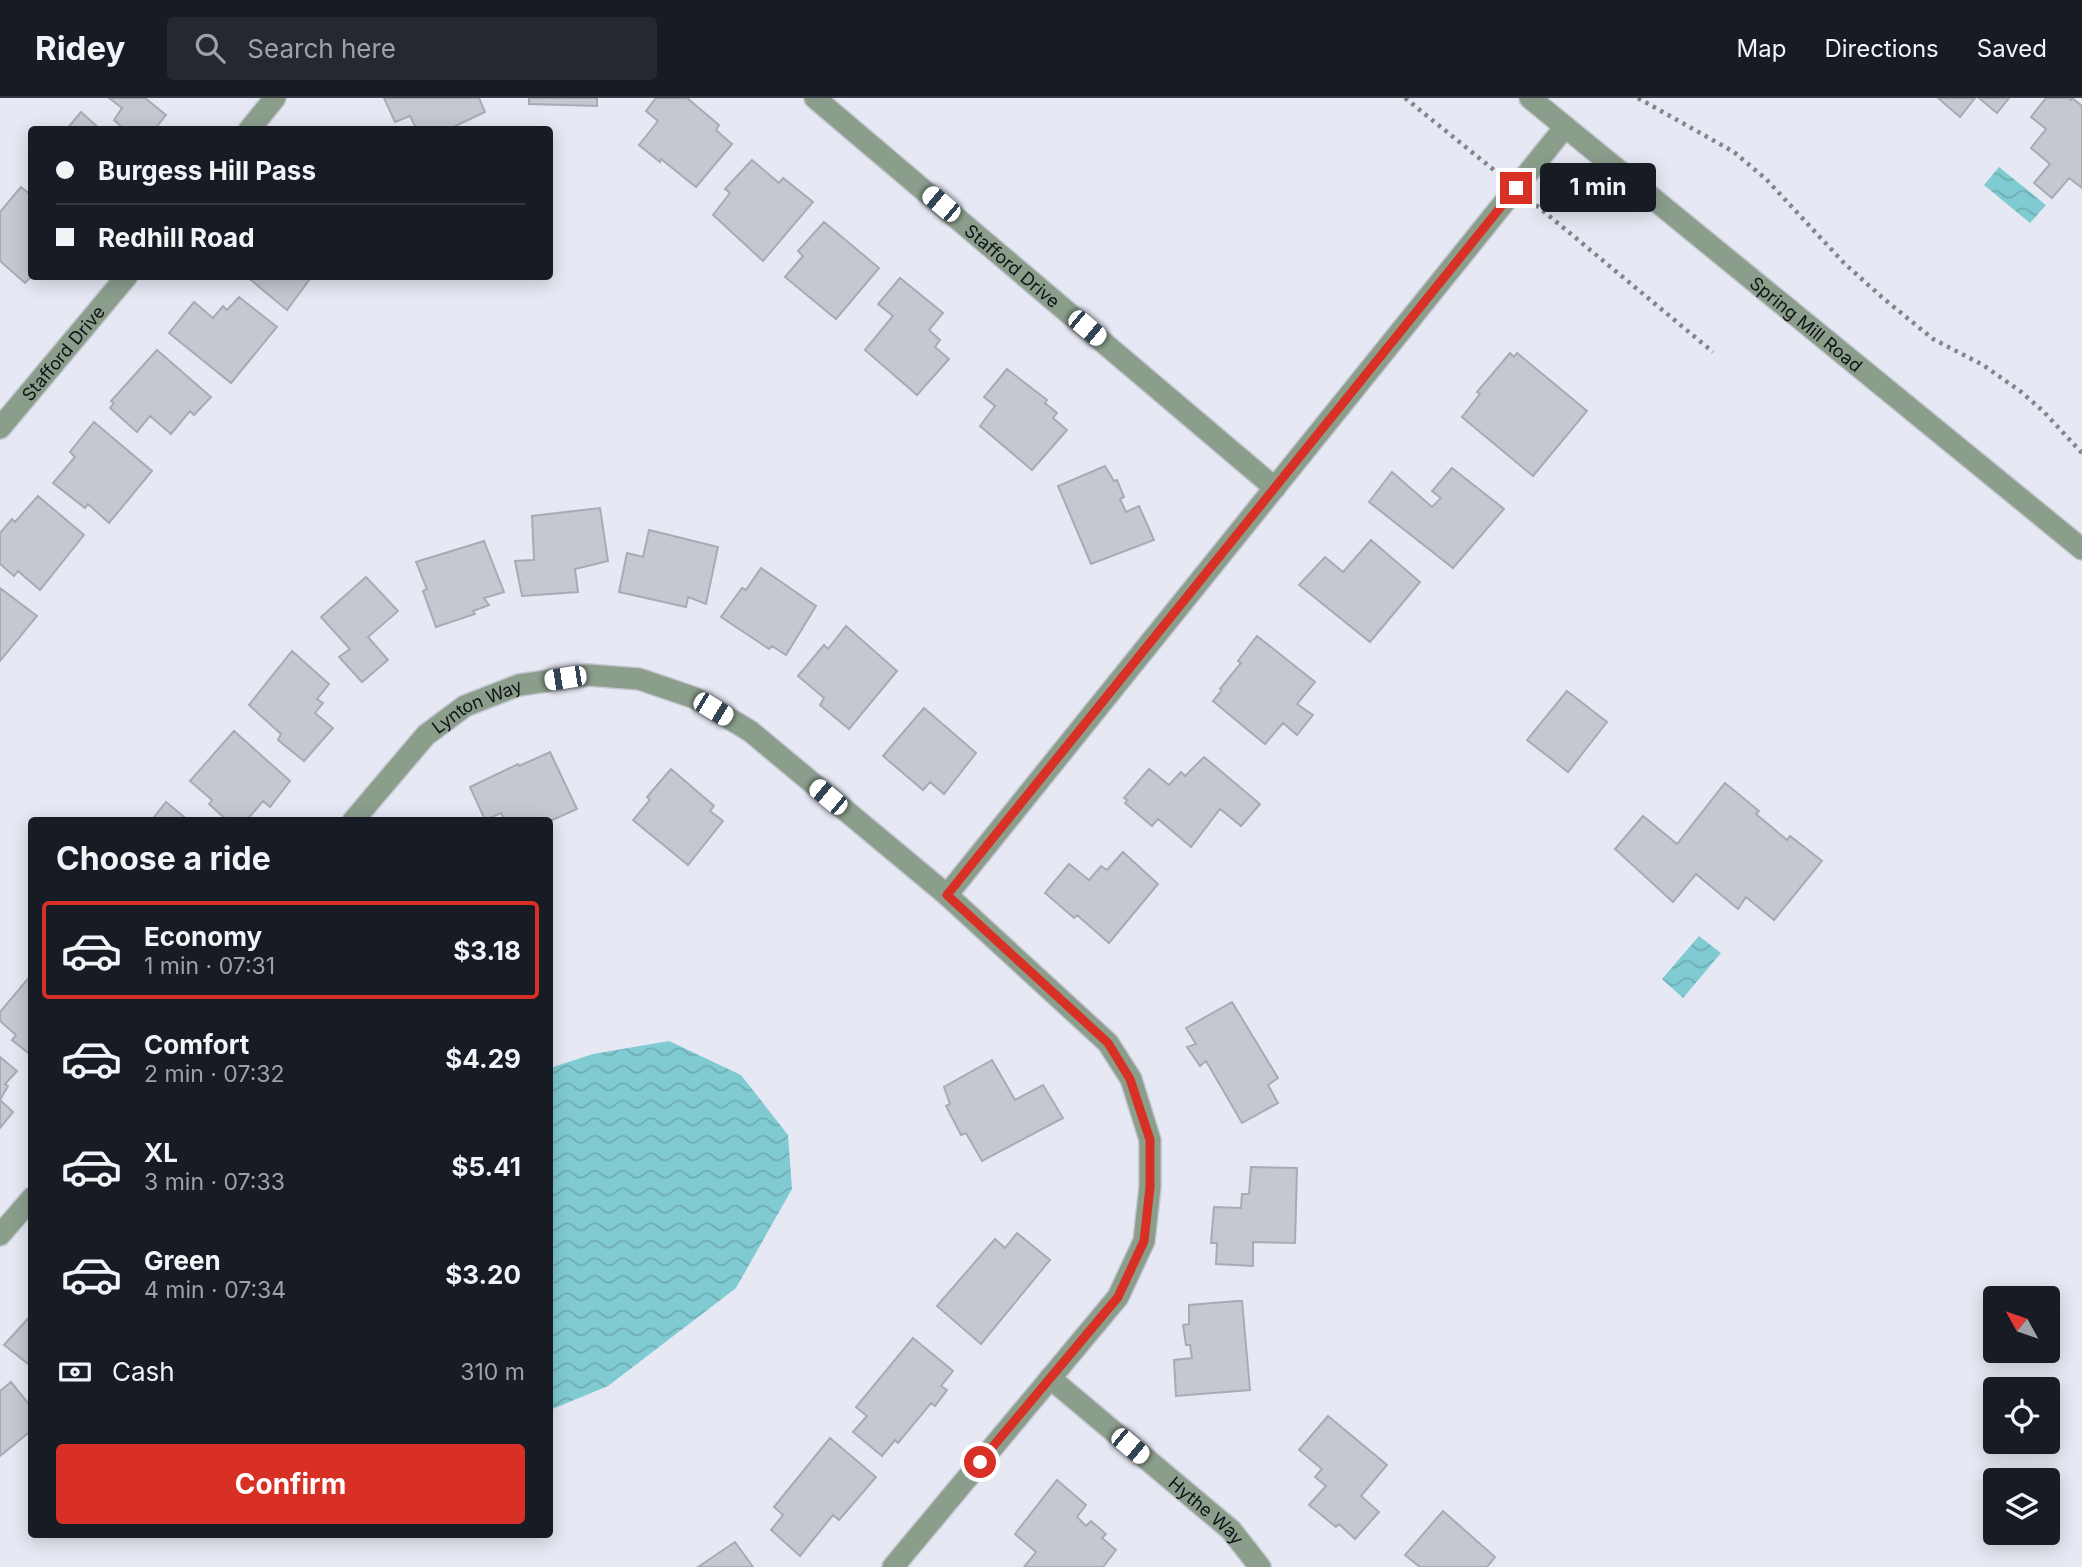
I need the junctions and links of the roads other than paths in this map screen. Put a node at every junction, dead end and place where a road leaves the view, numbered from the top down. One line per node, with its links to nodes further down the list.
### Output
1 (275, 98): 4 (street)
2 (815, 98): 8 (street, Stafford Drive)
3 (1530, 98): 5 (street, Spring Mill Road)
4 (252, 126)
5 (1565, 127): 8 (street); 9 (street, Spring Mill Road)
6 (124, 280): 7 (street, Stafford Drive)
7 (0, 428)
8 (1275, 488): 11 (street)
9 (2082, 549)
10 (356, 817): 11 (street, Lynton Way)
11 (947, 895): 14 (street, Lynton Way)
12 (28, 1203): 13 (street)
13 (0, 1235)
14 (1050, 1378): 15 (street, Lynton Way); 16 (street, Hythe Way)
15 (893, 1567)
16 (1260, 1567)

